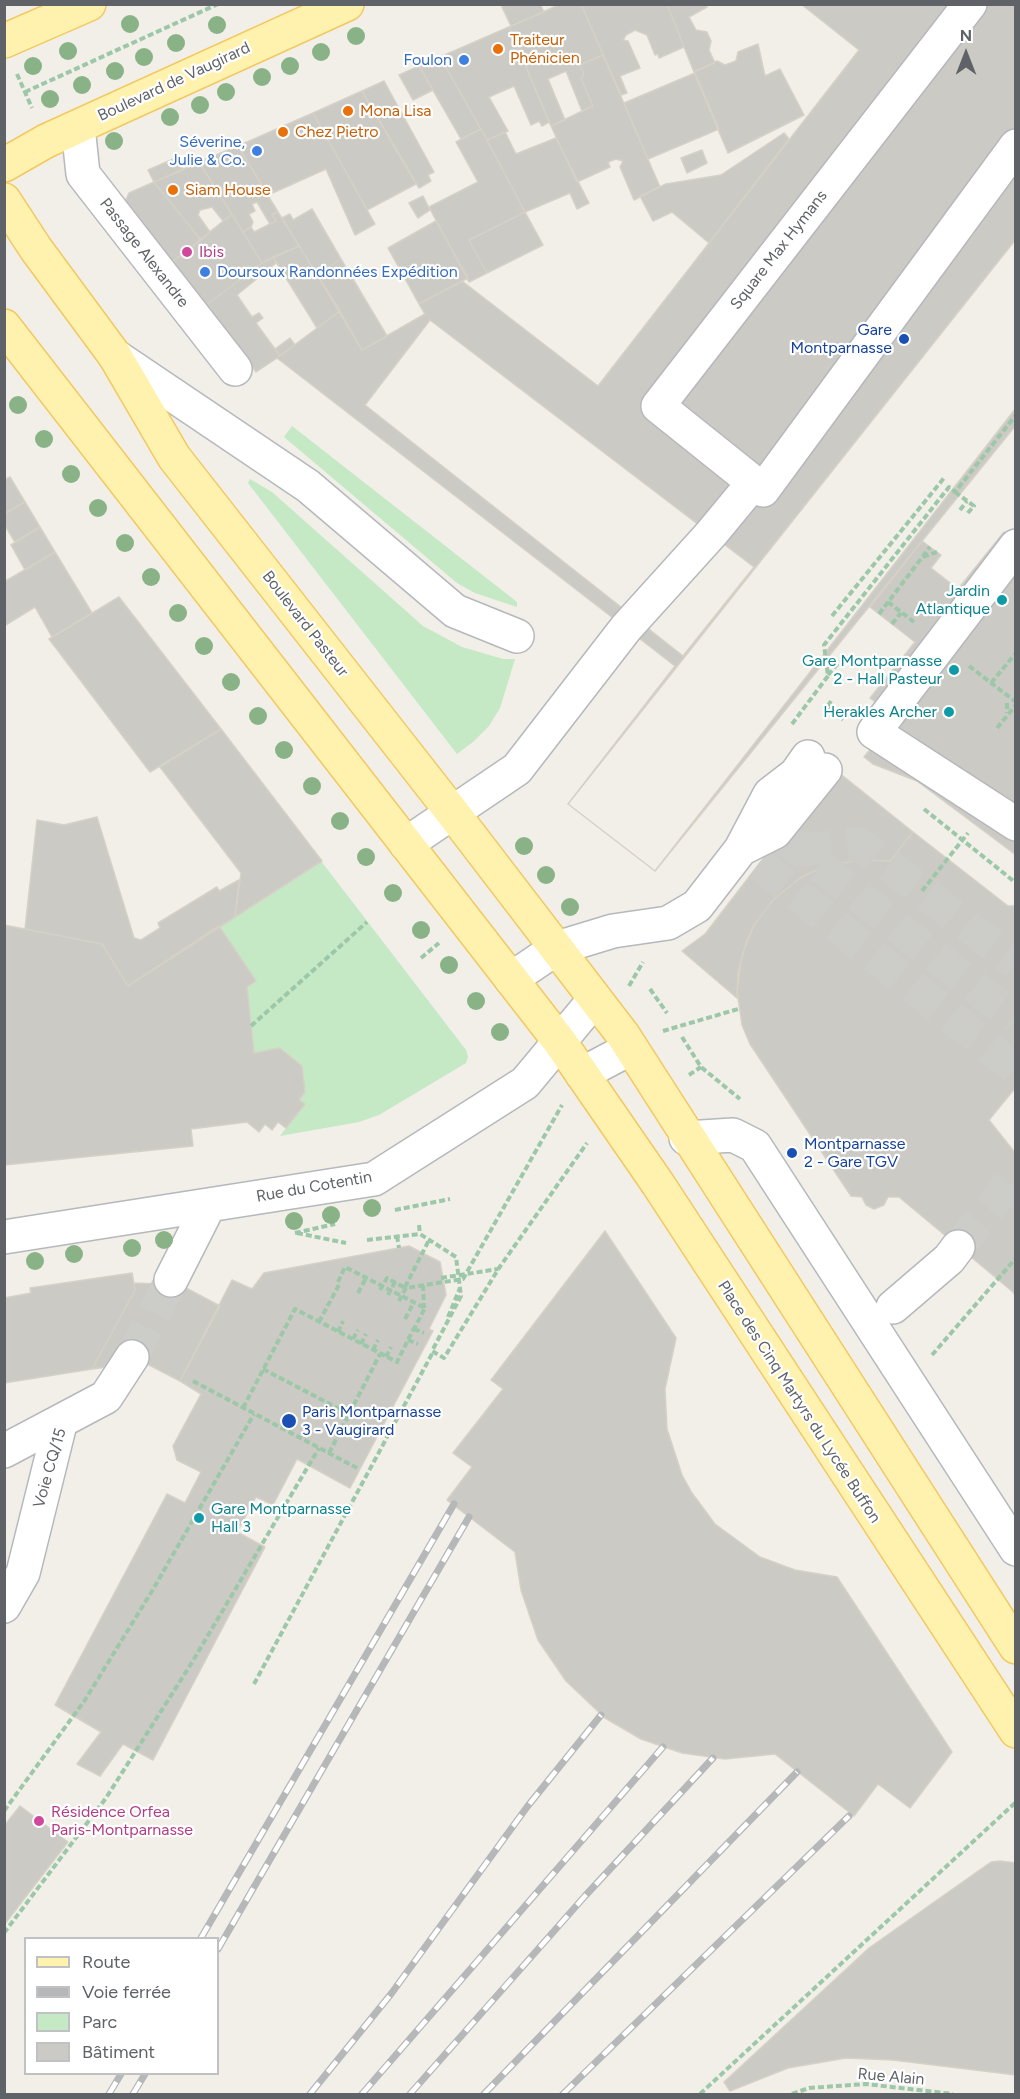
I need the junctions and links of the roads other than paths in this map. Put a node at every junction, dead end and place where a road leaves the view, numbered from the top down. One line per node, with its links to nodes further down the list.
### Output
1 (89, 4): 4 (main road)
2 (347, 4): 5 (main road, Boulevard de Vaugirard)
3 (970, 4): 12 (street, Square Max Hymans)
4 (9, 54)
5 (78, 127): 7 (main road, Boulevard de Vaugirard); 11 (street, Passage Alexandre)
6 (1016, 146): 12 (street)
7 (4, 165)
8 (4, 200): 10 (main road, Boulevard Pasteur)
9 (4, 326): 17 (main road)
10 (115, 356): 14 (street); 15 (main road, Boulevard Pasteur)
11 (235, 369)
12 (750, 479): 15 (street)
13 (1016, 546): 16 (street)
14 (517, 636)
15 (452, 812): 17 (street); 19 (main road, Boulevard Pasteur)
16 (1016, 824)
17 (406, 844): 20 (main road)
18 (750, 856): 18 (street); 19 (street)
19 (557, 948): 20 (street); 21 (main road, Boulevard Pasteur)
20 (511, 979): 22 (main road)
21 (595, 999): 22 (street, Rue du Cotentin); 23 (main road, Boulevard Pasteur)
22 (560, 1042): 24 (main road); 26 (street, Rue du Cotentin)
23 (627, 1042): 24 (street); 25 (main road)
24 (582, 1074): 37 (main road, Place des Cinq Martyrs du Lycée Buffon)
25 (686, 1138): 34 (street); 36 (main road)
26 (209, 1204): 27 (street, Rue du Cotentin); 29 (street)
27 (4, 1237)
28 (958, 1247): 30 (street)
29 (171, 1280)
30 (893, 1307)
31 (132, 1357): 32 (street, Voie CQ/15)
32 (60, 1424): 33 (street); 35 (street, Voie CQ/15)
33 (4, 1451)
34 (1016, 1549)
35 (4, 1606)
36 (1016, 1647)
37 (1016, 1731)

